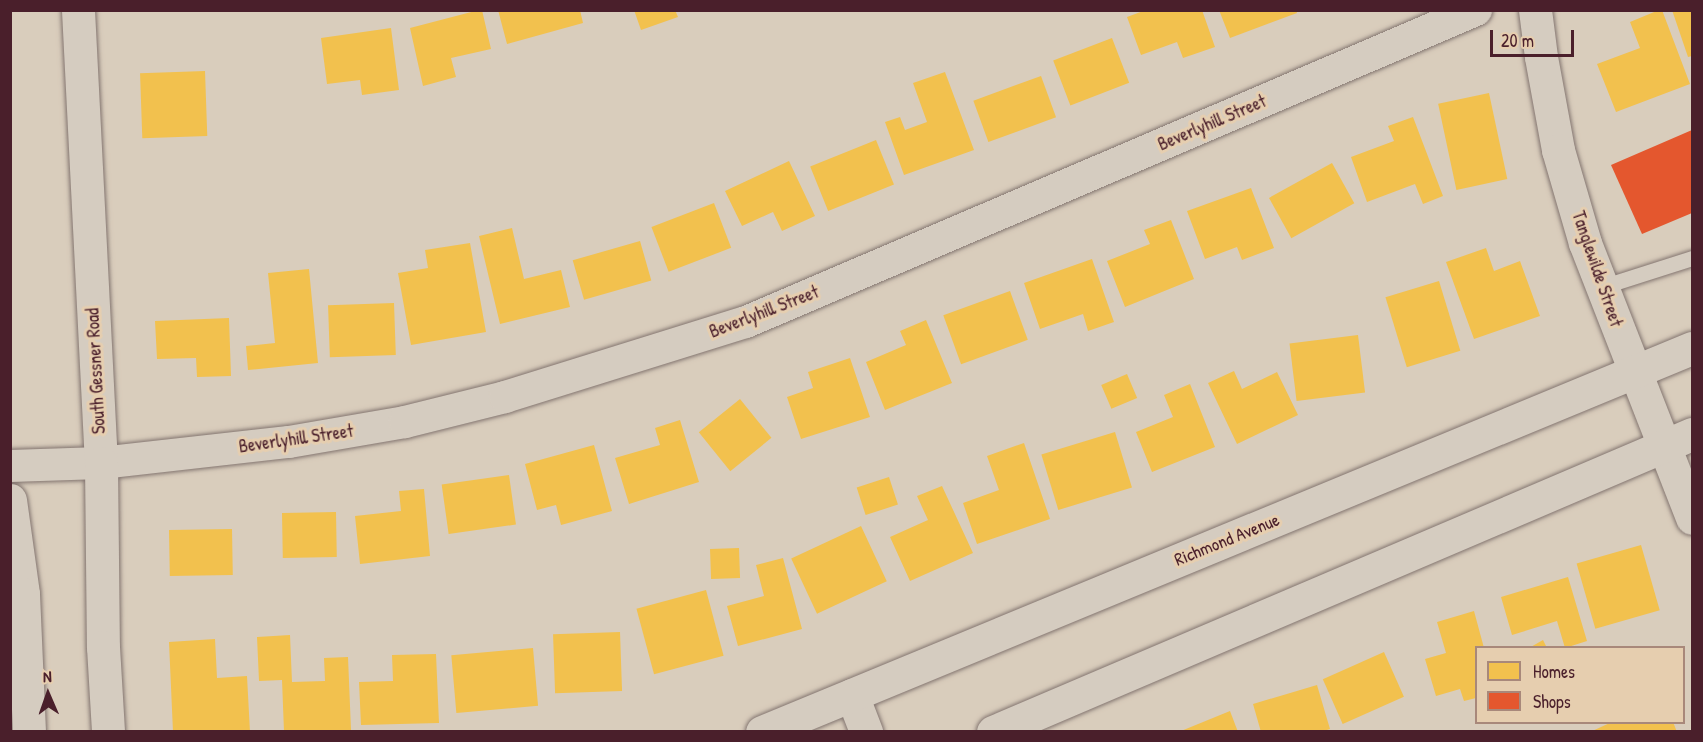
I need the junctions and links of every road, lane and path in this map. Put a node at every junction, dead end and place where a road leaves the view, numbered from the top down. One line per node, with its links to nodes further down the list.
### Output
1 (78, 10): 9 (main road, South Gessner Road)
2 (1476, 10): 9 (street, Beverlyhill Street)
3 (1535, 10): 5 (main road, Tanglewilde Street)
4 (1692, 258): 5 (lane)
5 (1601, 287): 7 (main road, Tanglewilde Street)
6 (1692, 348): 7 (main road, Richmond Avenue)
7 (1635, 373): 8 (main road, Tanglewilde Street); 13 (main road, Richmond Avenue)
8 (1678, 440): 12 (main road, Tanglewilde Street); 18 (main road)
9 (101, 463): 10 (street, Beverlyhill Street); 15 (main road, South Gessner Road)
10 (10, 466)
11 (10, 500): 14 (main road)
12 (1692, 518)
13 (852, 695): 16 (main road, Richmond Avenue); 17 (main road)
14 (29, 732)
15 (108, 732)
16 (762, 732)
17 (866, 732)
18 (993, 732)

